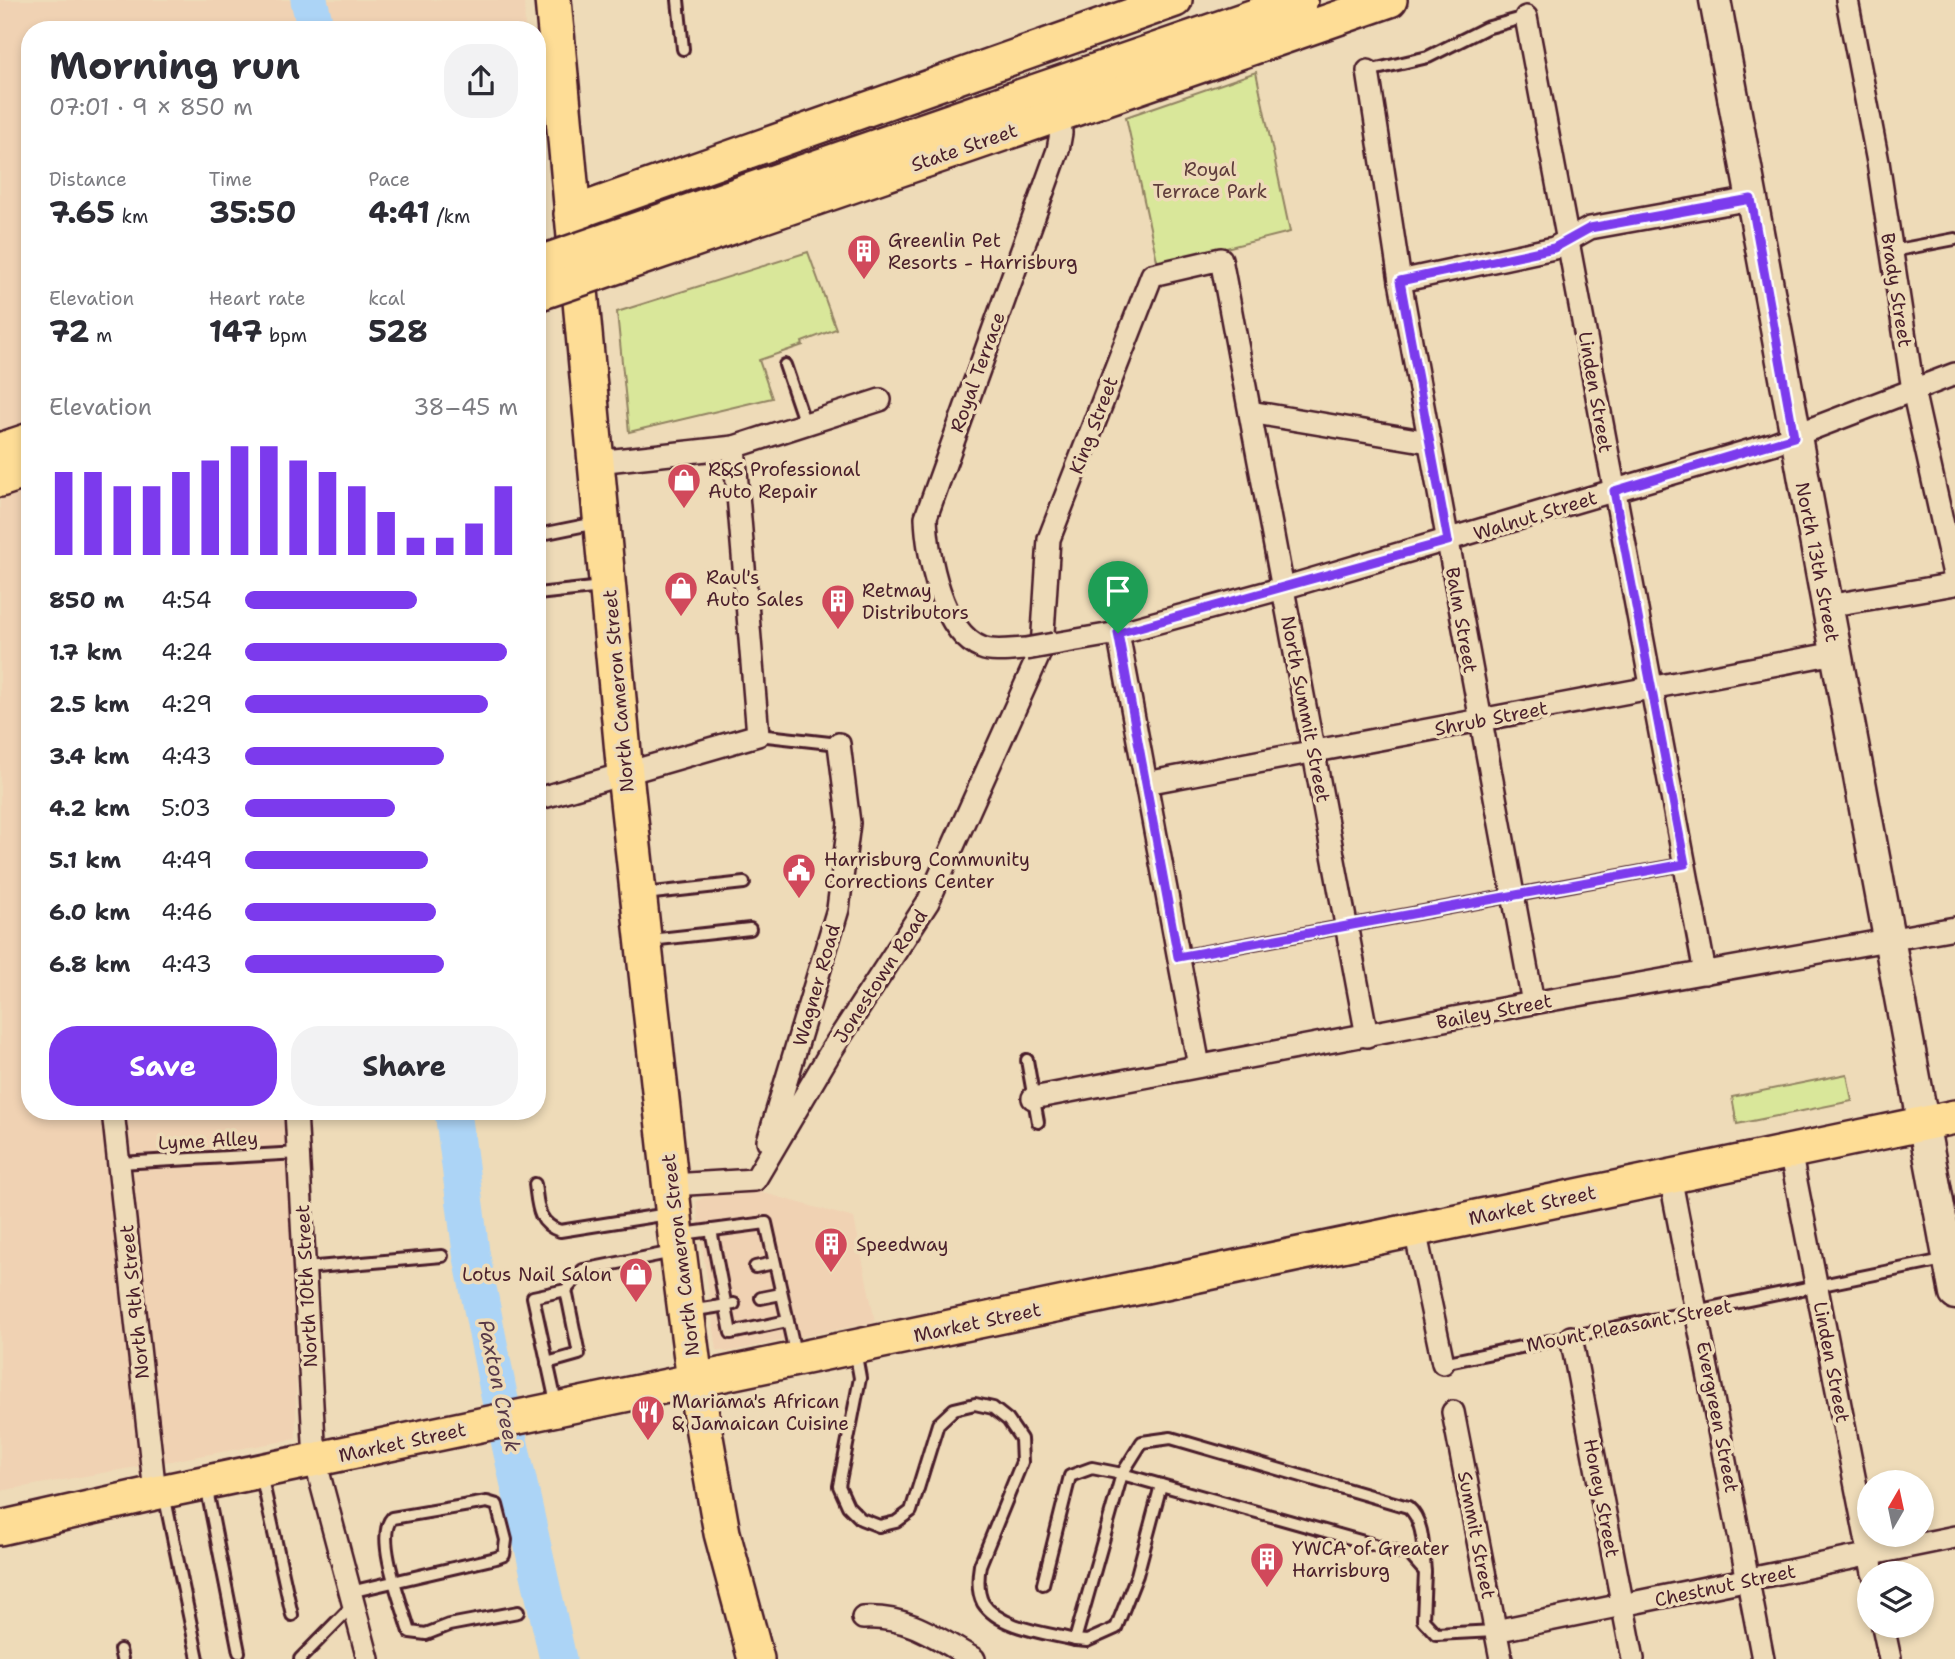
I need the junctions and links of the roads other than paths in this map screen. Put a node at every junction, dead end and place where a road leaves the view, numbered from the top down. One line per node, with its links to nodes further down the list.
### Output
1 (552, 0): 14 (highway, North Cameron Street)
2 (678, 0): 9 (lane)
3 (1175, 0): 14 (main road)
4 (1301, 0): 11 (main road, State Street)
5 (1390, 0): 11 (main road, State Street)
6 (1715, 0): 13 (main road, North 13th Street)
7 (1847, 0): 17 (street, Brady Street)
8 (1526, 16): 10 (lane); 15 (street, Linden Street)
9 (683, 49)
10 (1368, 71): 20 (street, Balm Street)
11 (1058, 99): 12 (main road, State Street); 47 (street, Royal Terrace)
12 (1018, 113): 19 (main road, State Street, bridge); 21 (main road, State Street, bridge)
13 (1751, 199): 15 (street); 28 (main road, North 13th Street)
14 (571, 214): 33 (highway, North Cameron Street)
15 (1568, 239): 20 (street); 36 (street, Linden Street)
16 (1955, 239): 17 (lane)
17 (1892, 251): 24 (street, Brady Street)
18 (1221, 259): 26 (street, North Summit Street); 46 (street, King Street)
19 (546, 261)
20 (1400, 281): 29 (street, Balm Street)
21 (546, 291)
22 (785, 365): 27 (lane)
23 (1955, 374): 24 (street, Walnut Street)
24 (1913, 390): 28 (street, Walnut Street); 40 (street, Brady Street)
25 (880, 400): 27 (street)
26 (1250, 412): 29 (street); 42 (street, North Summit Street)
27 (805, 424): 31 (street)
28 (1794, 437): 36 (street, Walnut Street); 44 (main road, North 13th Street)
29 (1429, 442): 39 (street, Balm Street)
30 (21, 443): 32 (main road)
31 (734, 447): 33 (street); 51 (street)
32 (0, 450)
33 (597, 462): 37 (highway, North Cameron Street)
34 (21, 473): 35 (main road)
35 (0, 480)
36 (1614, 491): 39 (street, Walnut Street); 49 (street, Linden Street)
37 (603, 522): 38 (lane); 41 (highway, North Cameron Street)
38 (546, 533)
39 (1448, 541): 42 (street, Walnut Street); 50 (street, Balm Street)
40 (1955, 581): 44 (street)
41 (608, 586): 43 (lane); 54 (highway, North Cameron Street)
42 (1283, 589): 45 (street, Walnut Street); 53 (street, North Summit Street)
43 (546, 593)
44 (1827, 606): 48 (main road, North 13th Street)
45 (1118, 633): 46 (street, Walnut Street); 55 (street)
46 (1041, 647): 47 (street, Walnut Street); 82 (street, Jonestown Road)
47 (983, 649)
48 (1836, 653): 49 (street, Shrub Street); 64 (main road, North 13th Street)
49 (1652, 688): 50 (street, Shrub Street); 57 (street, Linden Street)
50 (1480, 720): 53 (street, Shrub Street); 60 (street, Balm Street)
51 (758, 735): 52 (lane); 54 (street)
52 (839, 744): 82 (street, Wagner Road)
53 (1314, 752): 55 (street, Shrub Street); 61 (street, North Summit Street)
54 (625, 774): 56 (street); 59 (highway, North Cameron Street)
55 (1146, 783): 66 (street)
56 (546, 796)
57 (1685, 864): 60 (lane); 67 (street, Linden Street)
58 (744, 883): 59 (lane)
59 (638, 894): 65 (highway, North Cameron Street)
60 (1513, 896): 61 (lane); 68 (street, Balm Street)
61 (1347, 926): 66 (lane); 69 (street, North Summit Street)
62 (1955, 928): 64 (street, Bailey Street)
63 (750, 929): 65 (lane)
64 (1889, 939): 67 (street, Bailey Street); 77 (main road, North 13th Street)
65 (643, 941): 84 (highway, North Cameron Street)
66 (1178, 957): 71 (street)
67 (1705, 973): 68 (street, Bailey Street)
68 (1533, 1003): 69 (street, Bailey Street)
69 (1367, 1036): 71 (street, Bailey Street)
70 (1027, 1060): 72 (lane)
71 (1199, 1066): 72 (street, Bailey Street)
72 (1033, 1098): 76 (lane)
73 (1955, 1117): 77 (main road, Market Street)
74 (114, 1120): 80 (street, North 9th Street)
75 (297, 1120): 79 (street, North 10th Street)
76 (1038, 1122)
77 (1921, 1124): 78 (main road, Market Street); 88 (main road, North 13th Street)
78 (1790, 1151): 81 (main road, Market Street); 92 (street, Linden Street)
79 (299, 1153): 80 (lane, Lyme Alley); 91 (street, North 10th Street)
80 (119, 1163): 114 (street, North 9th Street)
81 (1670, 1176): 86 (main road, Market Street); 99 (street, Evergreen Street)
82 (755, 1180): 84 (street)
83 (535, 1184): 84 (lane)
84 (675, 1221): 85 (lane); 93 (lane); 98 (highway, North Cameron Street)
85 (711, 1230): 89 (lane); 97 (lane)
86 (1415, 1230): 102 (main road, Market Street); 105 (street, Mount Pleasant Street)
87 (442, 1256): 91 (lane)
88 (1951, 1258): 92 (lane, Mount Pleasant Street); 95 (main road, North 13th Street)
89 (774, 1263): 90 (lane); 94 (lane)
90 (755, 1267)
91 (305, 1268): 109 (street, North 10th Street)
92 (1817, 1287): 99 (lane, Mount Pleasant Street); 117 (street, Linden Street)
93 (566, 1290): 104 (lane); 104 (lane)
94 (781, 1294): 96 (lane); 100 (lane)
95 (1955, 1294)
96 (761, 1298)
97 (729, 1304): 98 (lane); 100 (lane)
98 (686, 1312): 106 (highway, North Cameron Street)
99 (1698, 1312): 101 (lane, Mount Pleasant Street); 121 (street, Evergreen Street)
100 (787, 1321): 103 (lane)
101 (1571, 1337): 105 (lane, Mount Pleasant Street); 125 (street, Honey Street)
102 (854, 1347): 103 (main road, Market Street); 131 (lane)
103 (796, 1359): 106 (main road, Market Street)
104 (547, 1363): 107 (lane)
105 (1443, 1363)
106 (695, 1381): 107 (main road, Market Street); 136 (highway, North Cameron Street)
107 (557, 1409): 109 (main road, Market Street)
108 (1453, 1412): 129 (street, Summit Street)
109 (315, 1460): 110 (main road, Market Street); 124 (street, North 10th Street)
110 (260, 1471): 112 (main road, Market Street); 127 (lane)
111 (1122, 1474): 113 (lane); 120 (lane); 123 (lane); 131 (lane)
112 (206, 1482): 114 (main road, Market Street); 132 (lane)
113 (1161, 1485): 120 (lane); 131 (lane)
114 (160, 1492): 115 (main road, Market Street); 133 (lane)
115 (0, 1528)
116 (1955, 1537): 118 (street, Chestnut Street)
117 (1870, 1561)
118 (1880, 1561)
119 (1857, 1566): 121 (street, Chestnut Street)
120 (1424, 1572): 129 (lane)
121 (1748, 1580): 125 (street, Chestnut Street); 140 (street, Evergreen Street)
122 (396, 1581): 122 (lane); 124 (lane); 126 (lane)
123 (1043, 1584)
124 (352, 1598): 134 (lane); 135 (street, North 10th Street)
125 (1623, 1606): 129 (street, Chestnut Street); 139 (street, Honey Street)
126 (518, 1612)
127 (292, 1615)
128 (863, 1618): 137 (street)
129 (1495, 1631): 138 (street, Summit Street)
130 (1886, 1638): 141 (street)
131 (1075, 1640)
132 (239, 1652)
133 (198, 1659)
134 (300, 1659)
135 (368, 1659)
136 (756, 1659)
137 (974, 1659)
138 (1501, 1659)
139 (1633, 1659)
140 (1763, 1659)
141 (1890, 1659)

